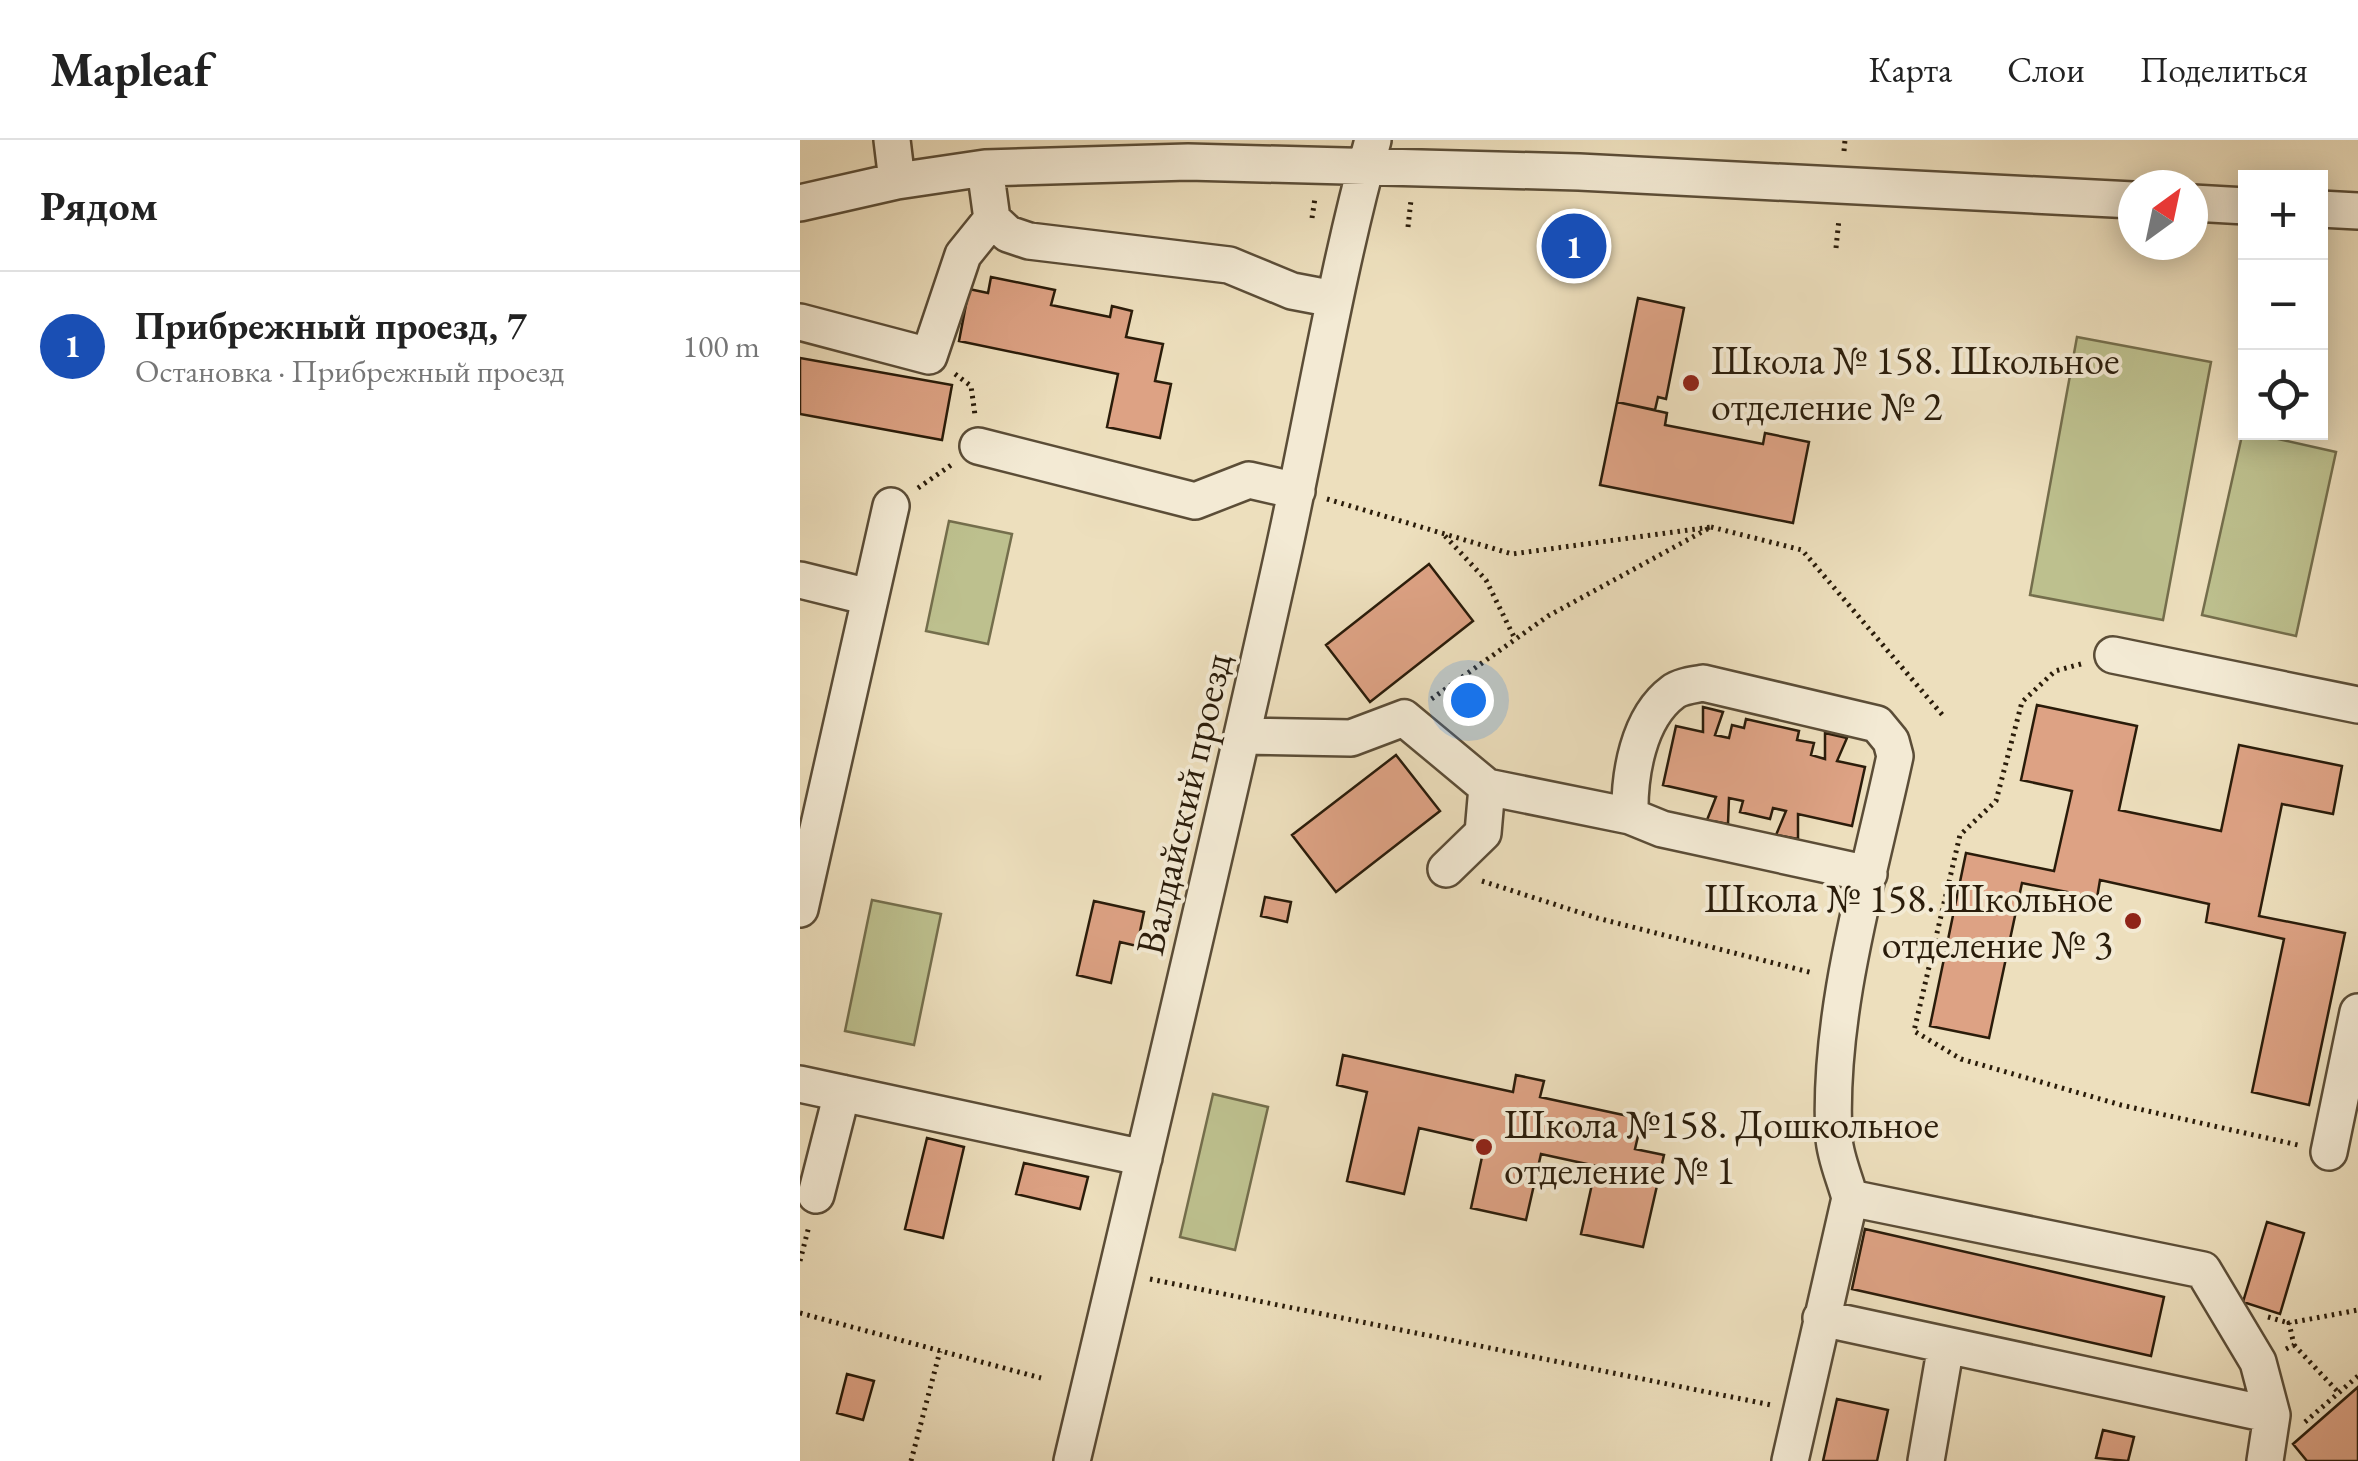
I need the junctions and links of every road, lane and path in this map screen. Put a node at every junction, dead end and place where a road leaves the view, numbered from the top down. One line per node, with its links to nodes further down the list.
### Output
1 (892, 140): 6 (street)
2 (1845, 140): 3 (path)
3 (1844, 151)
4 (1370, 152): 5 (street); 8 (street); 20 (street, Валдайский проезд)
5 (985, 168): 6 (street); 16 (street)
6 (896, 181): 10 (street)
7 (1315, 198): 15 (path)
8 (2118, 199)
9 (1411, 200): 18 (path)
10 (800, 204)
11 (2208, 204): 12 (street)
12 (2238, 206)
13 (2328, 209): 14 (street)
14 (2358, 211)
15 (1312, 218)
16 (992, 219): 20 (street); 22 (street)
17 (1839, 220): 19 (path)
18 (1408, 227)
19 (1836, 248)
20 (1334, 298): 24 (street, Валдайский проезд)
21 (800, 322): 22 (street)
22 (929, 356): 23 (path)
23 (978, 446): 24 (street); 25 (path)
24 (1308, 494): 27 (path); 35 (street, Валдайский проезд)
25 (891, 506): 29 (street)
26 (1711, 527): 27 (path); 30 (path); 34 (path)
27 (1443, 533): 30 (path)
28 (800, 580): 29 (street)
29 (870, 596): 40 (street)
30 (1515, 639): 33 (path)
31 (2113, 655): 32 (street); 45 (path)
32 (2358, 705)
33 (1404, 718): 35 (street); 36 (street)
34 (1944, 718)
35 (1242, 736): 46 (street, Валдайский проезд)
36 (1487, 787): 37 (street); 38 (street)
37 (1630, 816): 39 (street); 39 (street)
38 (1446, 869): 41 (path)
39 (1870, 874): 41 (street)
40 (800, 909)
41 (1848, 982): 48 (street)
42 (2358, 1012): 45 (street)
43 (800, 1084): 44 (street)
44 (842, 1093): 46 (street); 47 (street)
45 (2328, 1152)
46 (1144, 1158): 63 (street, Валдайский проезд)
47 (816, 1195)
48 (1850, 1198): 52 (street); 56 (street)
49 (1138, 1276): 60 (path)
50 (2358, 1310): 54 (path)
51 (800, 1313): 55 (path)
52 (1821, 1318): 53 (street); 60 (street)
53 (1946, 1345): 61 (street); 65 (street)
54 (2294, 1345): 56 (path); 59 (path)
55 (940, 1351): 58 (path); 62 (path)
56 (2258, 1362): 61 (street)
57 (2358, 1376): 59 (path)
58 (1041, 1378)
59 (2339, 1393): 61 (path)
60 (1799, 1411): 64 (street)
61 (2268, 1438)
62 (911, 1461)
63 (1072, 1461)
64 (1790, 1461)
65 (1926, 1461)

